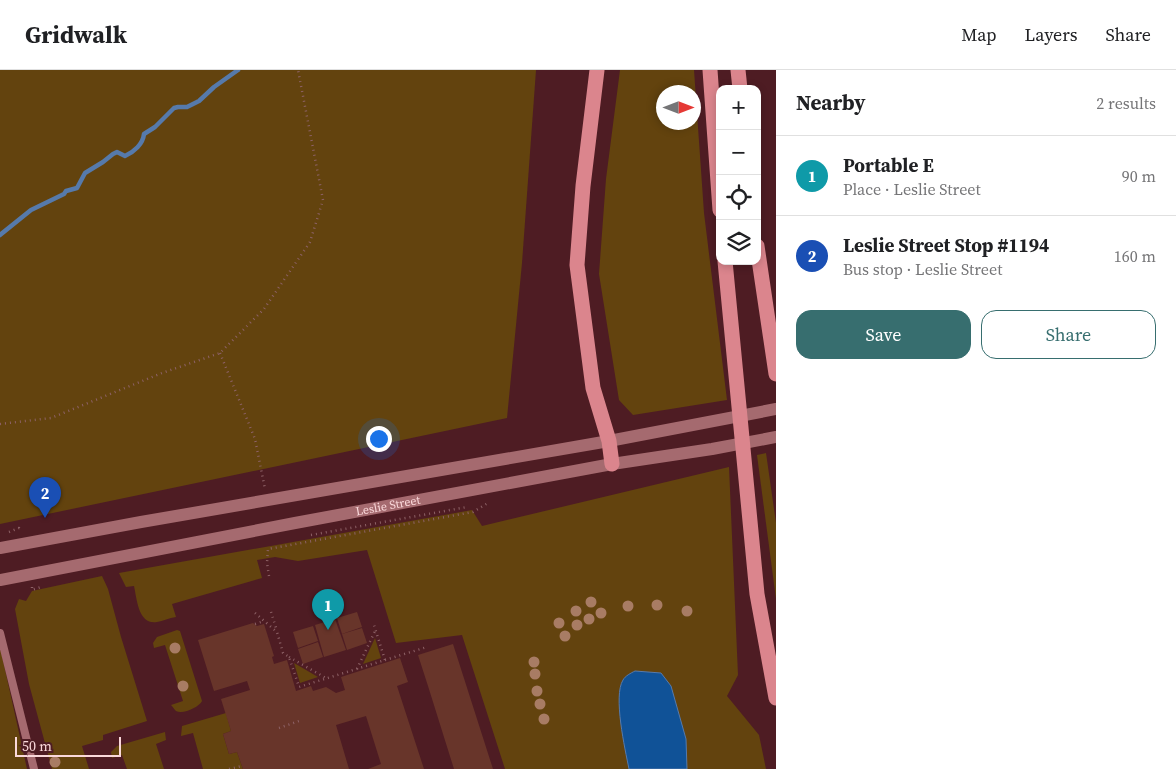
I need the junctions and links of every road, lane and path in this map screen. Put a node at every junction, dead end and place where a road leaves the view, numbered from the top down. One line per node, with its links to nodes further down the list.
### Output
1 (298, 70): 9 (path)
2 (597, 70): 14 (highway)
3 (710, 70): 6 (highway)
4 (738, 70): 5 (highway)
5 (740, 85)
6 (718, 175)
7 (725, 265): 38 (highway)
8 (760, 265): 10 (highway)
9 (220, 353): 12 (path); 16 (path)
10 (776, 374)
11 (776, 409): 14 (main road)
12 (0, 424)
13 (776, 437): 15 (main road, Leslie Street)
14 (609, 441): 15 (highway); 16 (main road)
15 (612, 464): 21 (main road, Leslie Street)
16 (267, 500): 19 (main road)
17 (488, 503): 22 (path)
18 (19, 528): 19 (path)
19 (22, 545): 20 (main road)
20 (0, 548)
21 (29, 574): 23 (main road, Leslie Street); 24 (path)
22 (269, 576)
23 (0, 580)
24 (32, 590)
25 (271, 612): 31 (path)
26 (255, 613): 27 (path)
27 (264, 621): 28 (path); 31 (path)
28 (254, 624)
29 (374, 626): 30 (path)
30 (376, 630): 35 (path); 36 (path)
31 (277, 632): 34 (path)
32 (0, 633): 42 (lane)
33 (427, 647): 35 (path)
34 (289, 657): 37 (path); 37 (path)
35 (386, 660): 36 (path)
36 (357, 669): 37 (path)
37 (326, 678)
38 (776, 698)
39 (302, 720): 40 (path)
40 (279, 728)
41 (242, 766): 43 (path)
42 (34, 769)
43 (230, 769)

